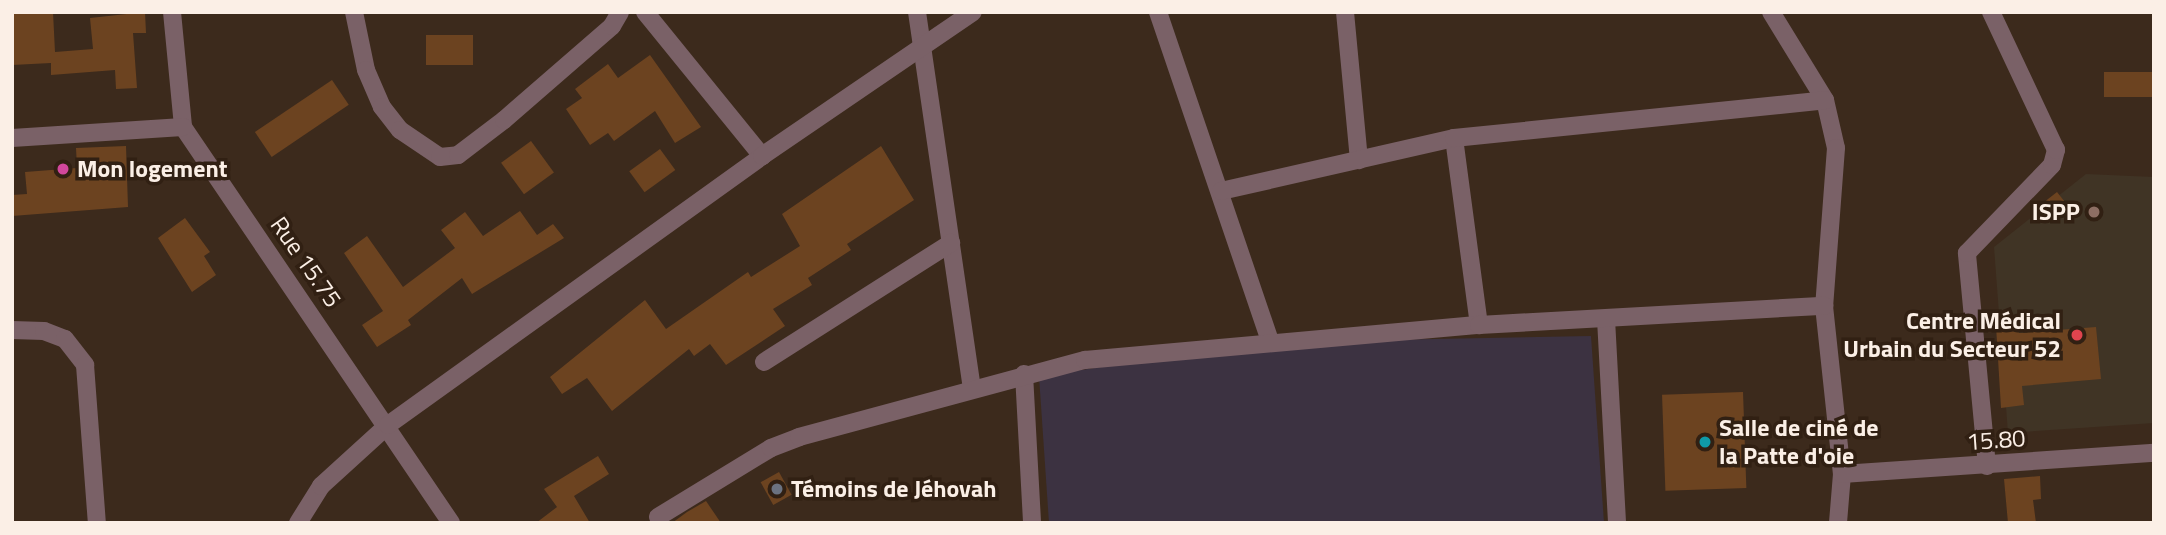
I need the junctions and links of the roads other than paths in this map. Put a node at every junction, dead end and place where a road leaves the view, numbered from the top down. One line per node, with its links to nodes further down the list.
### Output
1 (172, 12): 13 (street, Rue 15.75)
2 (354, 12): 3 (street)
3 (620, 12)
4 (645, 12): 16 (street)
5 (917, 12): 11 (street)
6 (973, 12): 11 (street)
7 (1158, 12): 18 (street)
8 (1345, 12): 17 (street)
9 (1771, 12): 12 (street)
10 (1991, 12): 30 (street)
11 (921, 48): 16 (street); 19 (street)
12 (1825, 100): 15 (street); 20 (street)
13 (183, 127): 14 (street); 28 (street, Rue 15.75)
14 (12, 138)
15 (1454, 138): 17 (street); 22 (street)
16 (762, 156): 28 (street)
17 (1359, 160): 18 (street)
18 (1221, 191): 24 (street)
19 (951, 243): 25 (street); 27 (street)
20 (1824, 306): 21 (street); 31 (street)
21 (1606, 319): 22 (street); 37 (street)
22 (1479, 325): 24 (street)
23 (12, 330): 33 (street)
24 (1270, 341): 26 (street)
25 (764, 362)
26 (1024, 374): 27 (street); 36 (street)
27 (972, 389): 32 (street)
28 (388, 425): 34 (street); 35 (street, Rue 15.75)
29 (2154, 453): 30 (street, 15.80)
30 (1987, 466): 31 (street, 15.80)
31 (1842, 474): 38 (street)
32 (658, 517)
33 (97, 523)
34 (298, 523)
35 (451, 523)
36 (1032, 523)
37 (1617, 523)
38 (1838, 523)

